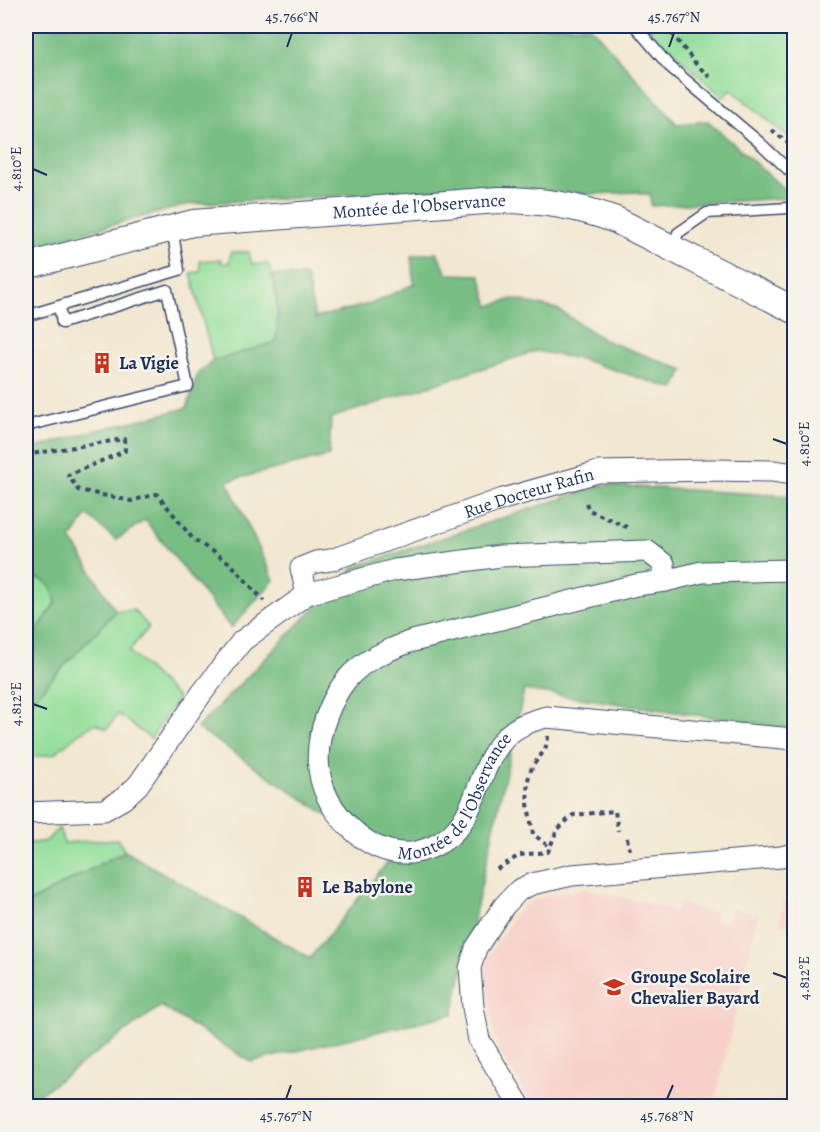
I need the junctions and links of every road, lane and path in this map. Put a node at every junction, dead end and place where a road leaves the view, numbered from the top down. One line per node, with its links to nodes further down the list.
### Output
1 (634, 26): 6 (lane)
2 (666, 26): 3 (path)
3 (719, 86)
4 (769, 127): 5 (path)
5 (795, 148)
6 (795, 175)
7 (795, 204): 9 (lane)
8 (172, 228): 9 (street, Montée de l'Observance); 10 (street, Montée de l'Observance); 11 (lane)
9 (671, 248): 12 (street, Montée de l'Observance)
10 (26, 266)
11 (59, 306): 13 (lane); 14 (lane)
12 (795, 310)
13 (26, 316)
14 (26, 426)
15 (26, 452): 22 (path)
16 (795, 474): 21 (street, Rue Docteur Rafin)
17 (586, 503): 18 (path)
18 (641, 534)
19 (795, 570): 20 (street, Montée de l'Observance)
20 (665, 581): 21 (street); 24 (street, Montée de l'Observance)
21 (307, 594): 22 (street)
22 (277, 615): 25 (street)
23 (548, 736): 29 (path)
24 (795, 739)
25 (26, 813)
26 (618, 831): 29 (path)
27 (627, 838): 28 (path)
28 (632, 847)
29 (551, 848): 31 (path)
30 (795, 854): 32 (street)
31 (497, 869)
32 (520, 1107)

